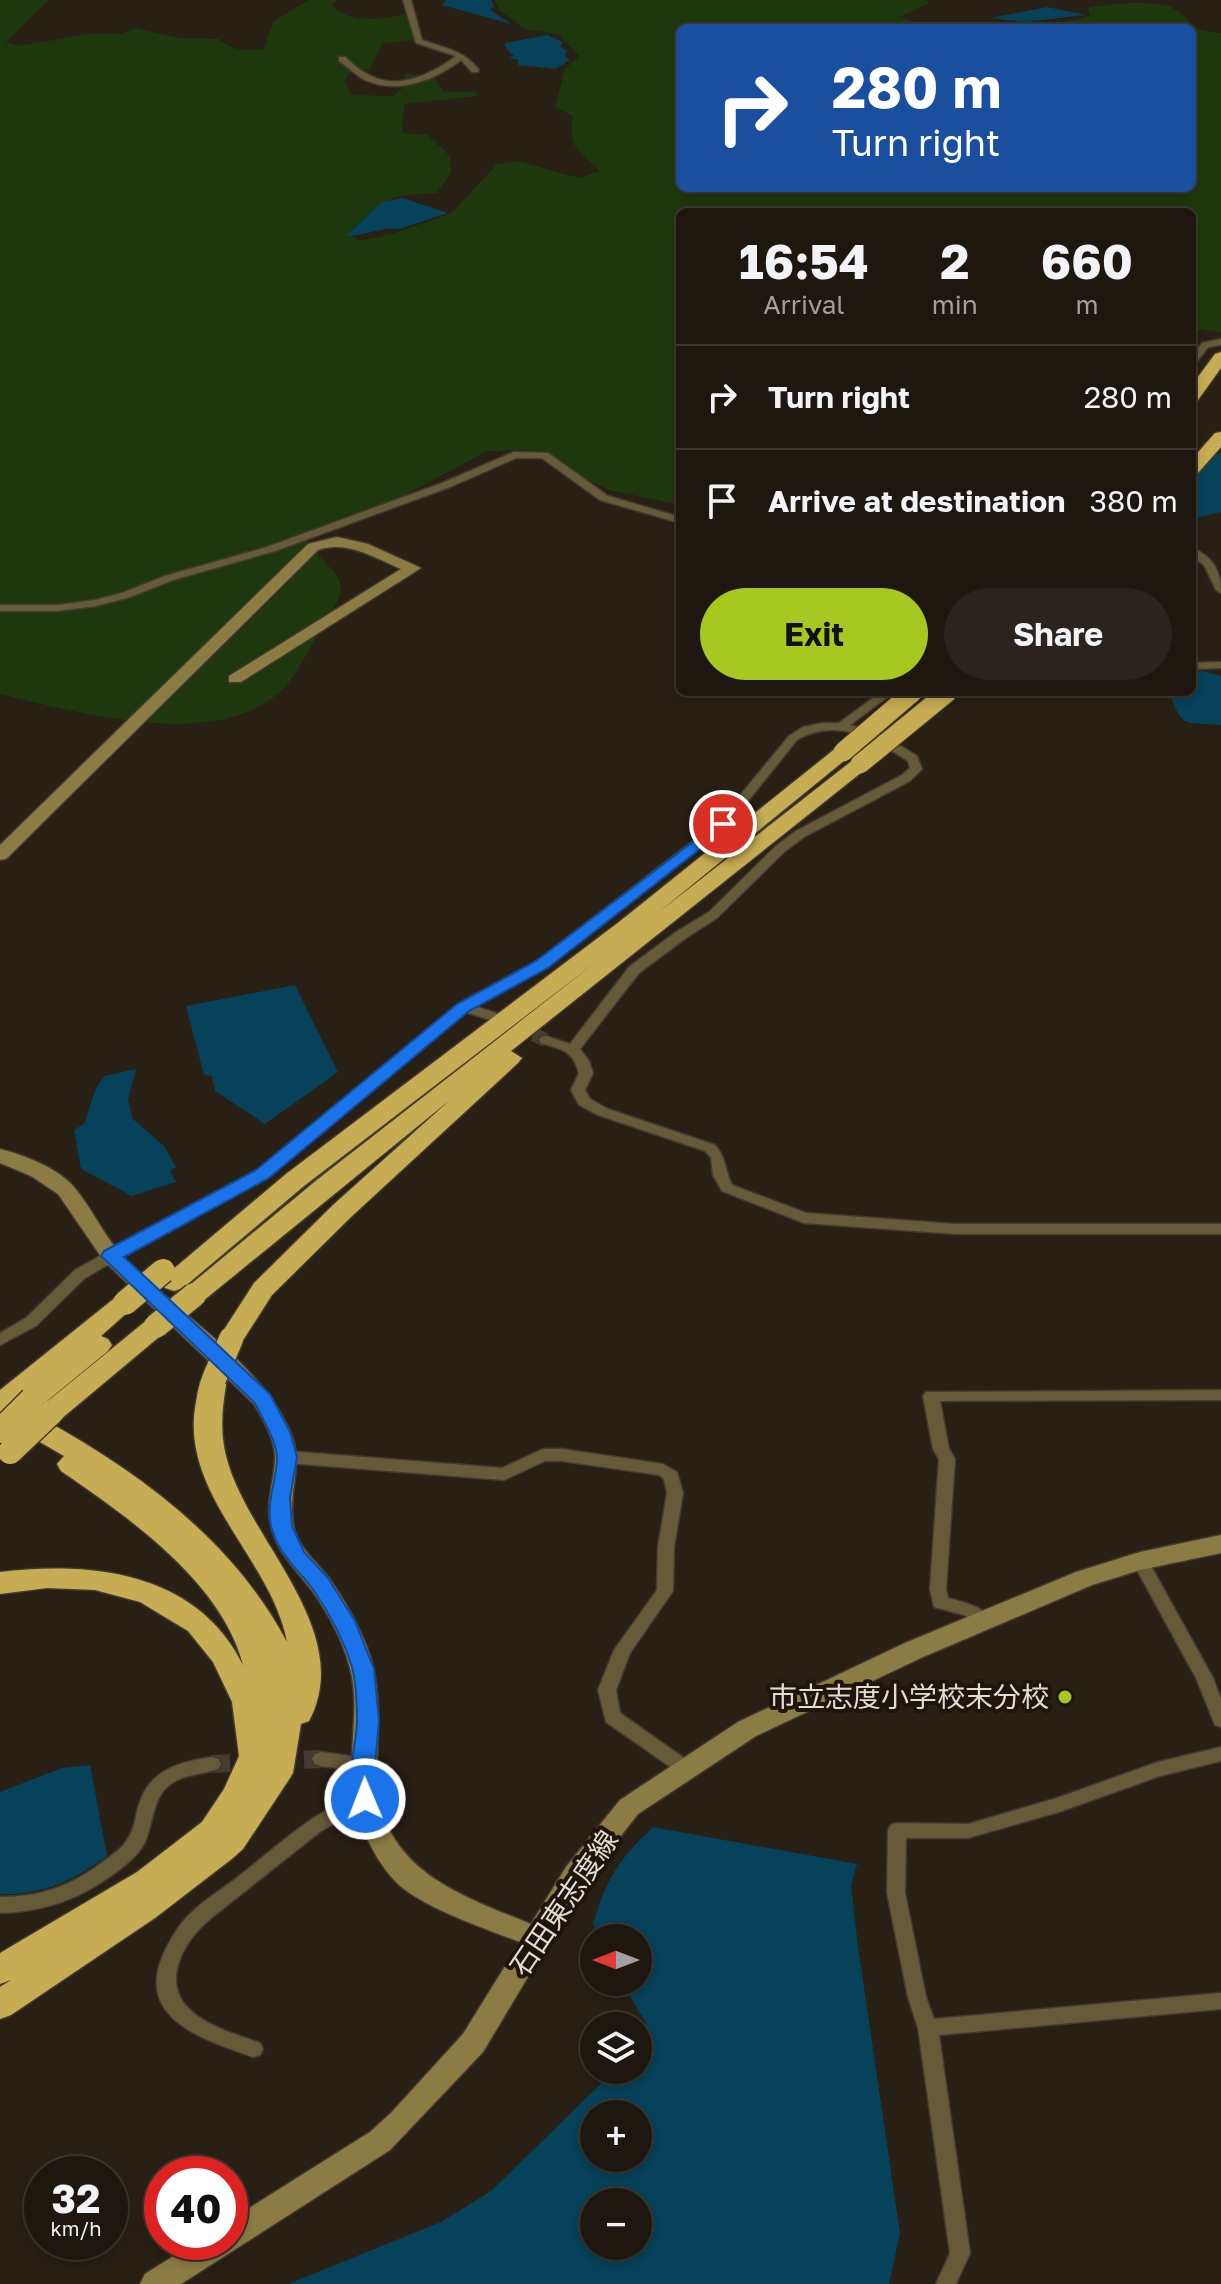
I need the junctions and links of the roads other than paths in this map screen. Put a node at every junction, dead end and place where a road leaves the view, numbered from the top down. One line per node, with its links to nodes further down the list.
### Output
1 (407, 0): 2 (street)
2 (461, 56): 3 (street); 4 (street)
3 (342, 59)
4 (475, 70)
5 (1221, 342): 6 (street)
6 (1196, 357)
7 (1221, 357): 8 (highway)
8 (1196, 391)
9 (1221, 437): 10 (highway)
10 (1196, 465)
11 (676, 519): 15 (street)
12 (1196, 554): 13 (street)
13 (1218, 572): 14 (street)
14 (1221, 590)
15 (0, 608)
16 (1221, 665): 17 (street)
17 (1196, 666)
18 (235, 679): 24 (street)
19 (883, 696): 22 (street)
20 (909, 696): 23 (highway, bridge)
21 (942, 696): 23 (highway, bridge)
22 (842, 726): 25 (street); 28 (street)
23 (851, 758): 29 (highway); 29 (highway)
24 (0, 855)
25 (463, 1007): 26 (street); 33 (street)
26 (491, 1016)
27 (546, 1040): 28 (street)
28 (573, 1049): 32 (street)
29 (489, 1055): 30 (highway); 30 (highway)
30 (439, 1097): 34 (highway); 34 (highway); 47 (highway, bridge)
31 (0, 1155): 33 (street)
32 (1221, 1229)
33 (111, 1256): 36 (street); 41 (street)
34 (177, 1283): 35 (highway, bridge); 35 (highway, bridge)
35 (139, 1314): 38 (highway); 38 (highway)
36 (0, 1340)
37 (1221, 1395): 45 (street)
38 (20, 1403): 40 (highway, bridge); 47 (highway)
39 (0, 1424): 49 (highway)
40 (3, 1448)
41 (287, 1457): 52 (street); 53 (street)
42 (1221, 1544): 43 (street, 石田東志度線)
43 (1140, 1561): 45 (street, 石田東志度線); 46 (street)
44 (0, 1583): 49 (highway)
45 (983, 1620): 53 (street, 石田東志度線)
46 (1221, 1720)
47 (288, 1749): 59 (highway)
48 (1221, 1754): 60 (street)
49 (254, 1756): 57 (highway)
50 (321, 1759): 52 (street)
51 (212, 1764): 55 (street)
52 (364, 1765): 54 (street)
53 (685, 1768): 56 (street, 石田東志度線)
54 (365, 1799): 56 (street); 61 (street)
55 (0, 1905)
56 (536, 1937): 62 (street, 石田東志度線)
57 (0, 1970)
58 (1221, 2001): 60 (street)
59 (0, 2005)
60 (928, 2028): 65 (street)
61 (253, 2049)
62 (248, 2225)
63 (193, 2260): 64 (street)
64 (155, 2284)
65 (946, 2284)

